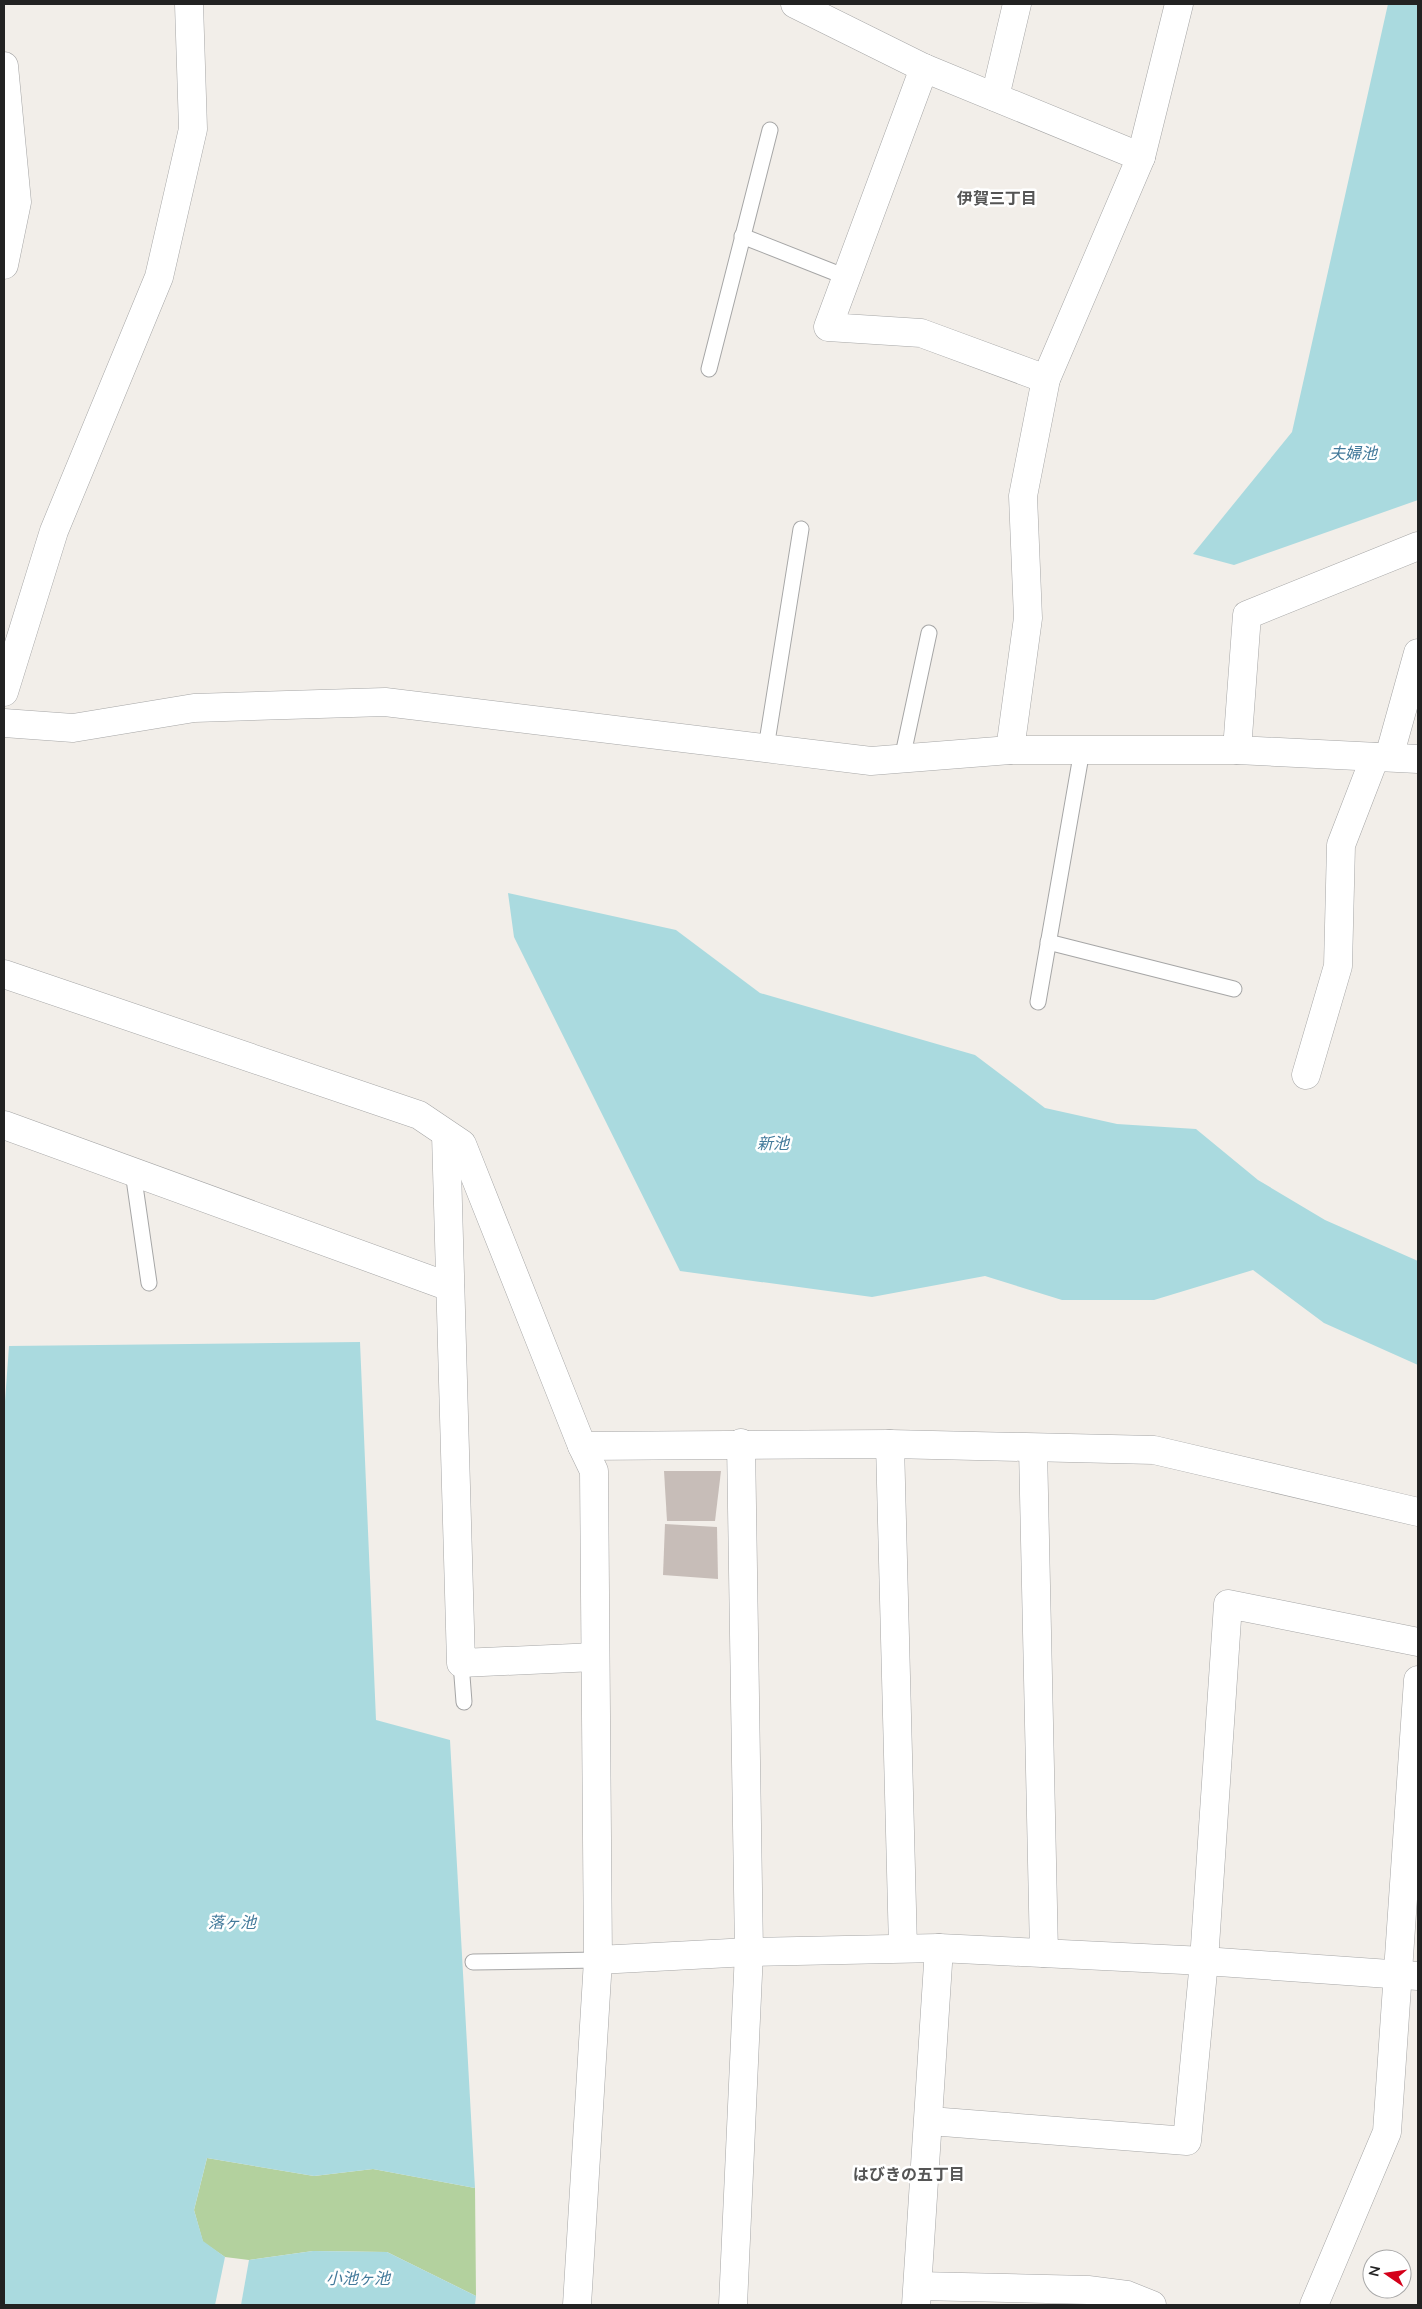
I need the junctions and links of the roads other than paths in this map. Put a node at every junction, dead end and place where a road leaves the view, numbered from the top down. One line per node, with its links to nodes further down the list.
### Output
1 (189, 4): 19 (street)
2 (795, 4): 6 (street)
3 (1017, 4): 7 (street)
4 (1179, 4): 9 (street)
5 (4, 66): 11 (street)
6 (924, 68): 7 (street); 12 (street)
7 (995, 97): 9 (street)
8 (770, 130): 10 (lane)
9 (1141, 157): 14 (street)
10 (742, 236): 12 (lane); 13 (lane)
11 (4, 265)
12 (846, 278): 14 (street)
13 (709, 369)
14 (1046, 379): 22 (street)
15 (801, 529): 21 (lane)
16 (1418, 546): 24 (street)
17 (929, 633): 26 (lane)
18 (1418, 653): 25 (street)
19 (4, 692)
20 (4, 723): 21 (street)
21 (766, 748): 26 (street)
22 (1010, 750): 23 (street); 26 (street)
23 (1082, 750): 24 (street); 28 (lane)
24 (1237, 750): 25 (street)
25 (1382, 757): 27 (street); 32 (street)
26 (902, 759)
27 (1418, 759)
28 (1048, 942): 30 (lane); 31 (lane)
29 (4, 974): 34 (street)
30 (1234, 989)
31 (1038, 1002)
32 (1306, 1075)
33 (4, 1125): 35 (street)
34 (446, 1134): 37 (street); 40 (street)
35 (133, 1172): 36 (lane); 37 (street)
36 (150, 1284)
37 (450, 1287): 45 (street)
38 (741, 1443): 39 (street); 40 (street); 50 (street)
39 (890, 1444): 41 (street); 48 (street)
40 (582, 1446): 44 (street)
41 (1033, 1448): 42 (street); 51 (street)
42 (1418, 1512)
43 (1418, 1642): 53 (street)
44 (595, 1657): 45 (street); 52 (street)
45 (461, 1663): 47 (lane)
46 (1418, 1680): 55 (street)
47 (464, 1702)
48 (903, 1948): 49 (street); 50 (street)
49 (939, 1948): 51 (street); 56 (street)
50 (749, 1952): 52 (street); 59 (street)
51 (1044, 1953): 53 (street)
52 (598, 1960): 54 (lane); 58 (street)
53 (1204, 1961): 55 (street); 56 (street)
54 (473, 1962)
55 (1409, 1975): 61 (street)
56 (930, 2121): 57 (street)
57 (917, 2295): 60 (street)
58 (576, 2305)
59 (733, 2305)
60 (1152, 2305)
61 (1314, 2305)

